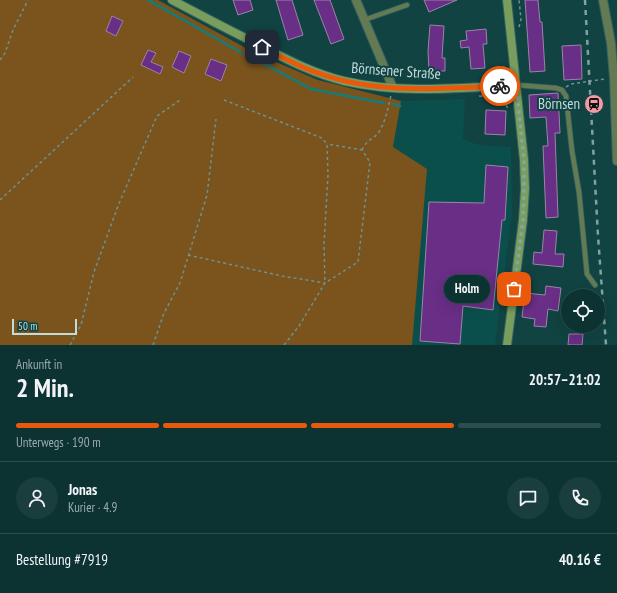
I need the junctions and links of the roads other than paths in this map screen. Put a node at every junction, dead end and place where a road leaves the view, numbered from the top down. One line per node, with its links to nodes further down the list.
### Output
1 (172, 0): 9 (street, Börnsener Straße)
2 (356, 0): 6 (street)
3 (507, 0): 8 (street)
4 (603, 0): 7 (street)
5 (407, 5): 6 (lane)
6 (364, 20): 9 (street)
7 (616, 78): 10 (street)
8 (516, 85): 9 (street, Börnsener Straße); 11 (lane); 12 (street)
9 (393, 88)
10 (617, 161)
11 (595, 285)
12 (506, 345)

